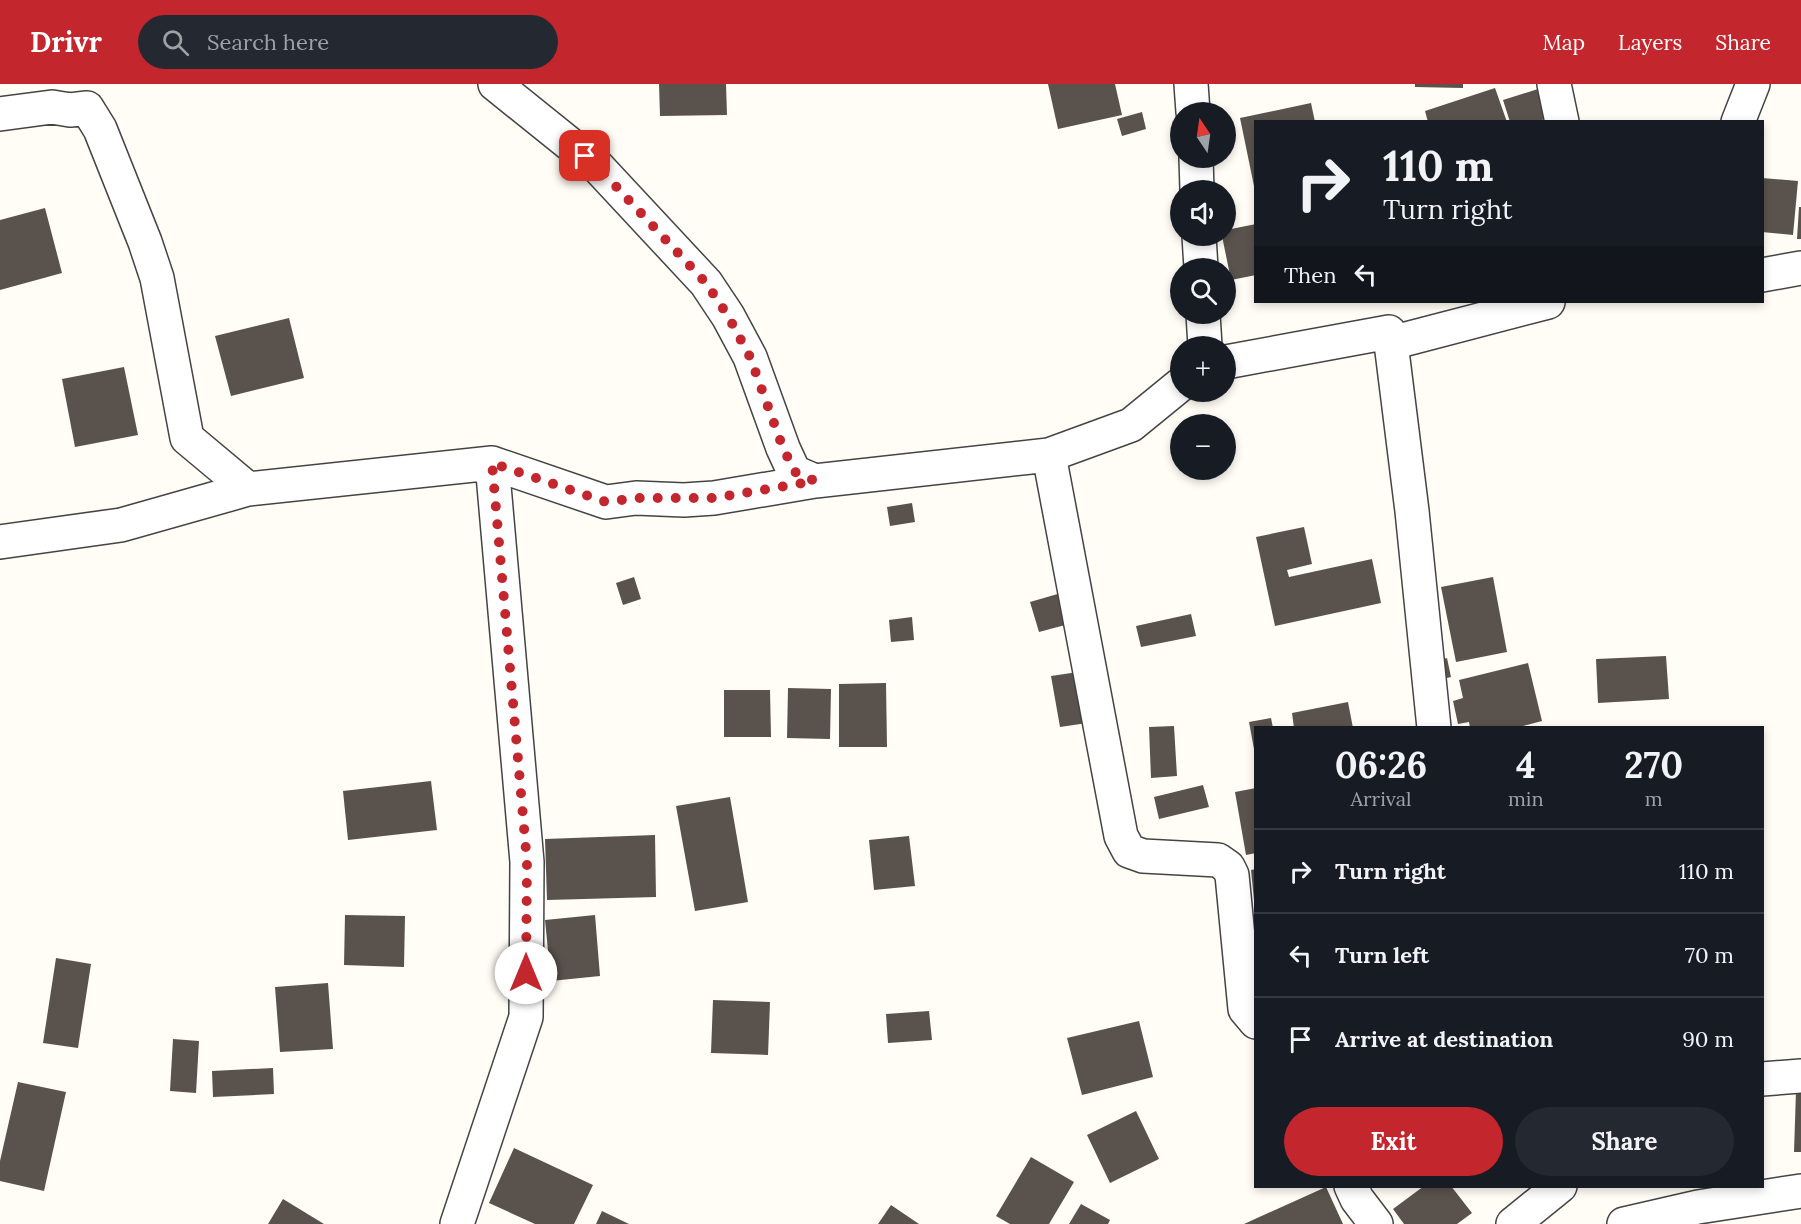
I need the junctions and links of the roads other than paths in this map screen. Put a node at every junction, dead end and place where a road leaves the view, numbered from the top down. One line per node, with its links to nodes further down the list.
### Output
1 (495, 84): 17 (street)
2 (1191, 84): 5 (street)
3 (1554, 84): 7 (street)
4 (1753, 84): 8 (street)
5 (1192, 102)
6 (0, 114): 18 (street)
7 (1562, 120)
8 (1739, 120)
9 (1801, 268): 10 (street)
10 (1764, 275)
11 (1544, 303): 12 (street)
12 (1391, 343): 13 (street); 20 (street)
13 (1236, 360)
14 (1170, 393): 15 (street)
15 (1049, 455): 17 (street); 21 (street)
16 (492, 463): 17 (street); 18 (street); 27 (street)
17 (815, 481)
18 (248, 489): 19 (street)
19 (0, 542)
20 (1434, 726)
21 (1254, 1020)
22 (1801, 1076): 23 (street)
23 (1764, 1079)
24 (1352, 1188): 28 (street)
25 (1558, 1188): 29 (street)
26 (1801, 1191): 30 (street)
27 (457, 1224)
28 (1377, 1224)
29 (1513, 1224)
30 (1624, 1224)

